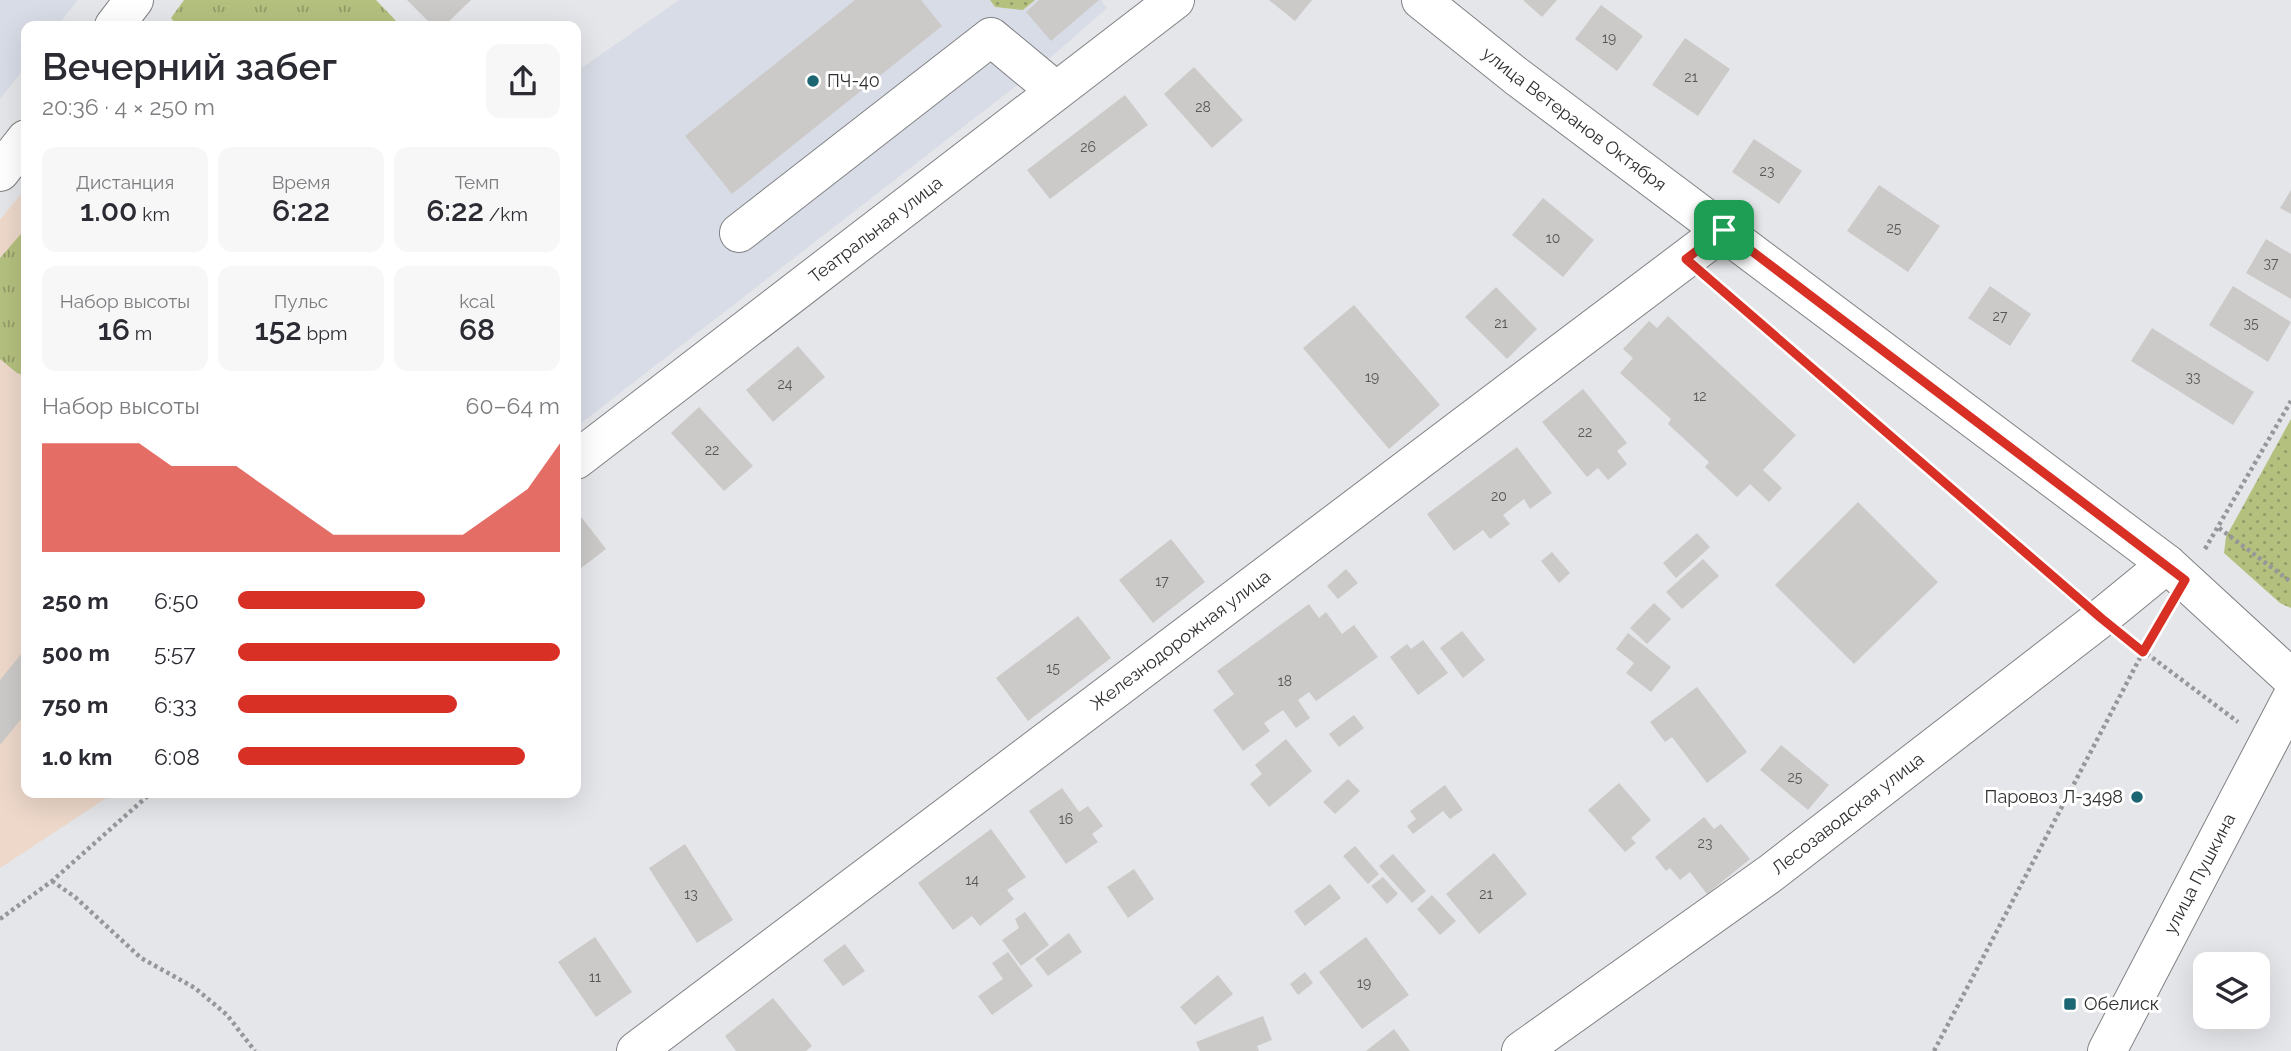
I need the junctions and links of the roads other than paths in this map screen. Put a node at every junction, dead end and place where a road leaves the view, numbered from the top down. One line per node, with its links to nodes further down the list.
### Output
1 (135, 0): 4 (street)
2 (1175, 0): 5 (street, Театральная улица)
3 (1421, 0): 8 (street, улица Ветеранов Октября)
4 (118, 21)
5 (1056, 92): 9 (street); 10 (street, Театральная улица)
6 (21, 145): 7 (street)
7 (0, 172)
8 (1724, 230): 11 (street, улица Ветеранов Октября); 14 (street, Железнодорожная улица)
9 (739, 233)
10 (581, 456)
11 (2176, 572): 12 (street, улица Ветеранов Октября); 15 (street, Лесозаводская улица)
12 (2291, 678)
13 (2291, 699): 16 (street, улица Пушкина)
14 (636, 1051)
15 (1521, 1051)
16 (2107, 1051)

